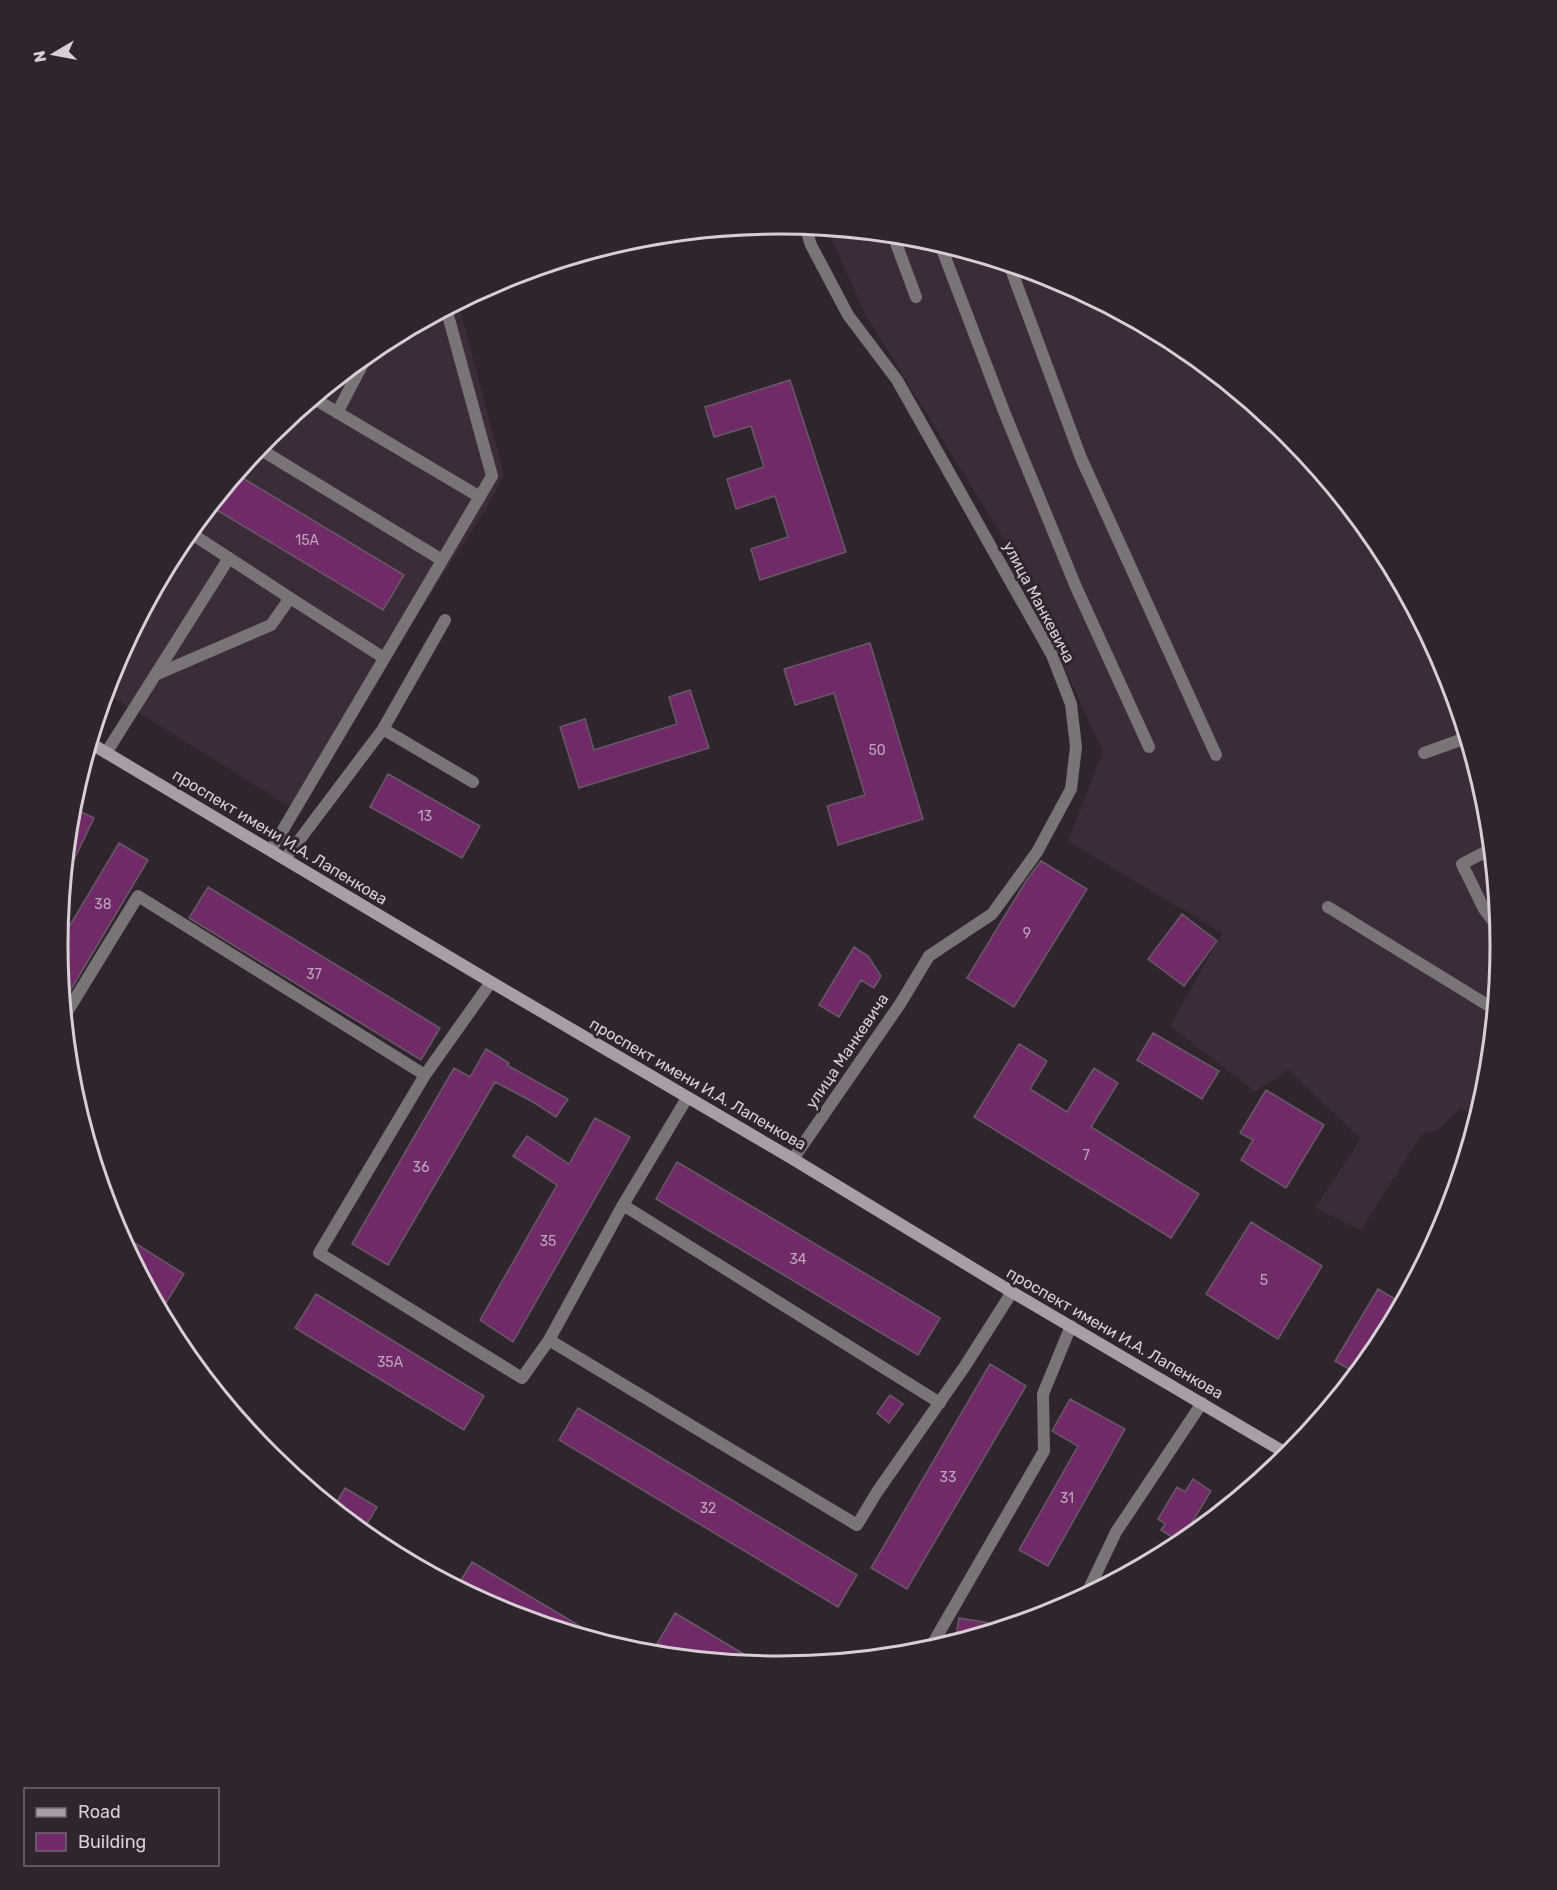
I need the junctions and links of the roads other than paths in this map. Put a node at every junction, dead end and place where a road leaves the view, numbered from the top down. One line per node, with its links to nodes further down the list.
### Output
1 (808, 235): 37 (street, улица Манкевича)
2 (896, 244): 5 (street)
3 (944, 254): 22 (street)
4 (1013, 274): 25 (street)
5 (916, 297)
6 (448, 316): 11 (street)
7 (358, 372): 9 (street)
8 (320, 402): 9 (street)
9 (337, 412): 11 (street)
10 (266, 453): 14 (street)
11 (480, 497): 14 (street)
12 (196, 537): 13 (street)
13 (229, 558): 15 (street); 18 (street)
14 (442, 560): 17 (street)
15 (290, 598): 17 (street); 18 (street)
16 (445, 620): 19 (street)
17 (384, 658): 27 (street)
18 (155, 675): 23 (street)
19 (383, 729): 26 (street); 29 (street)
20 (1459, 740): 24 (street)
21 (96, 746): 23 (main road, проспект имени И.А. Лапенкова)
22 (1149, 747)
23 (106, 753): 27 (main road, проспект имени И.А. Лапенкова)
24 (1424, 753)
25 (1216, 755)
26 (473, 782)
27 (271, 850): 29 (main road, проспект имени И.А. Лапенкова)
28 (1483, 853): 31 (street)
29 (285, 859): 32 (main road, проспект имени И.А. Лапенкова)
30 (1328, 907): 33 (street)
31 (1489, 915)
32 (491, 982): 35 (street); 36 (main road, проспект имени И.А. Лапенкова)
33 (1487, 1004)
34 (71, 1006): 35 (street)
35 (425, 1075): 41 (street)
36 (687, 1098): 37 (main road, проспект имени И.А. Лапенкова); 38 (street)
37 (793, 1159): 39 (main road, проспект имени И.А. Лапенкова)
38 (623, 1205): 41 (street); 42 (street)
39 (1012, 1292): 40 (main road, проспект имени И.А. Лапенкова); 42 (street)
40 (1071, 1326): 43 (main road, проспект имени И.А. Лапенкова); 46 (street)
41 (549, 1340): 42 (street)
42 (940, 1403)
43 (1202, 1403): 44 (main road, проспект имени И.А. Лапенкова); 45 (street)
44 (1280, 1449)
45 (1091, 1584)
46 (936, 1638)

